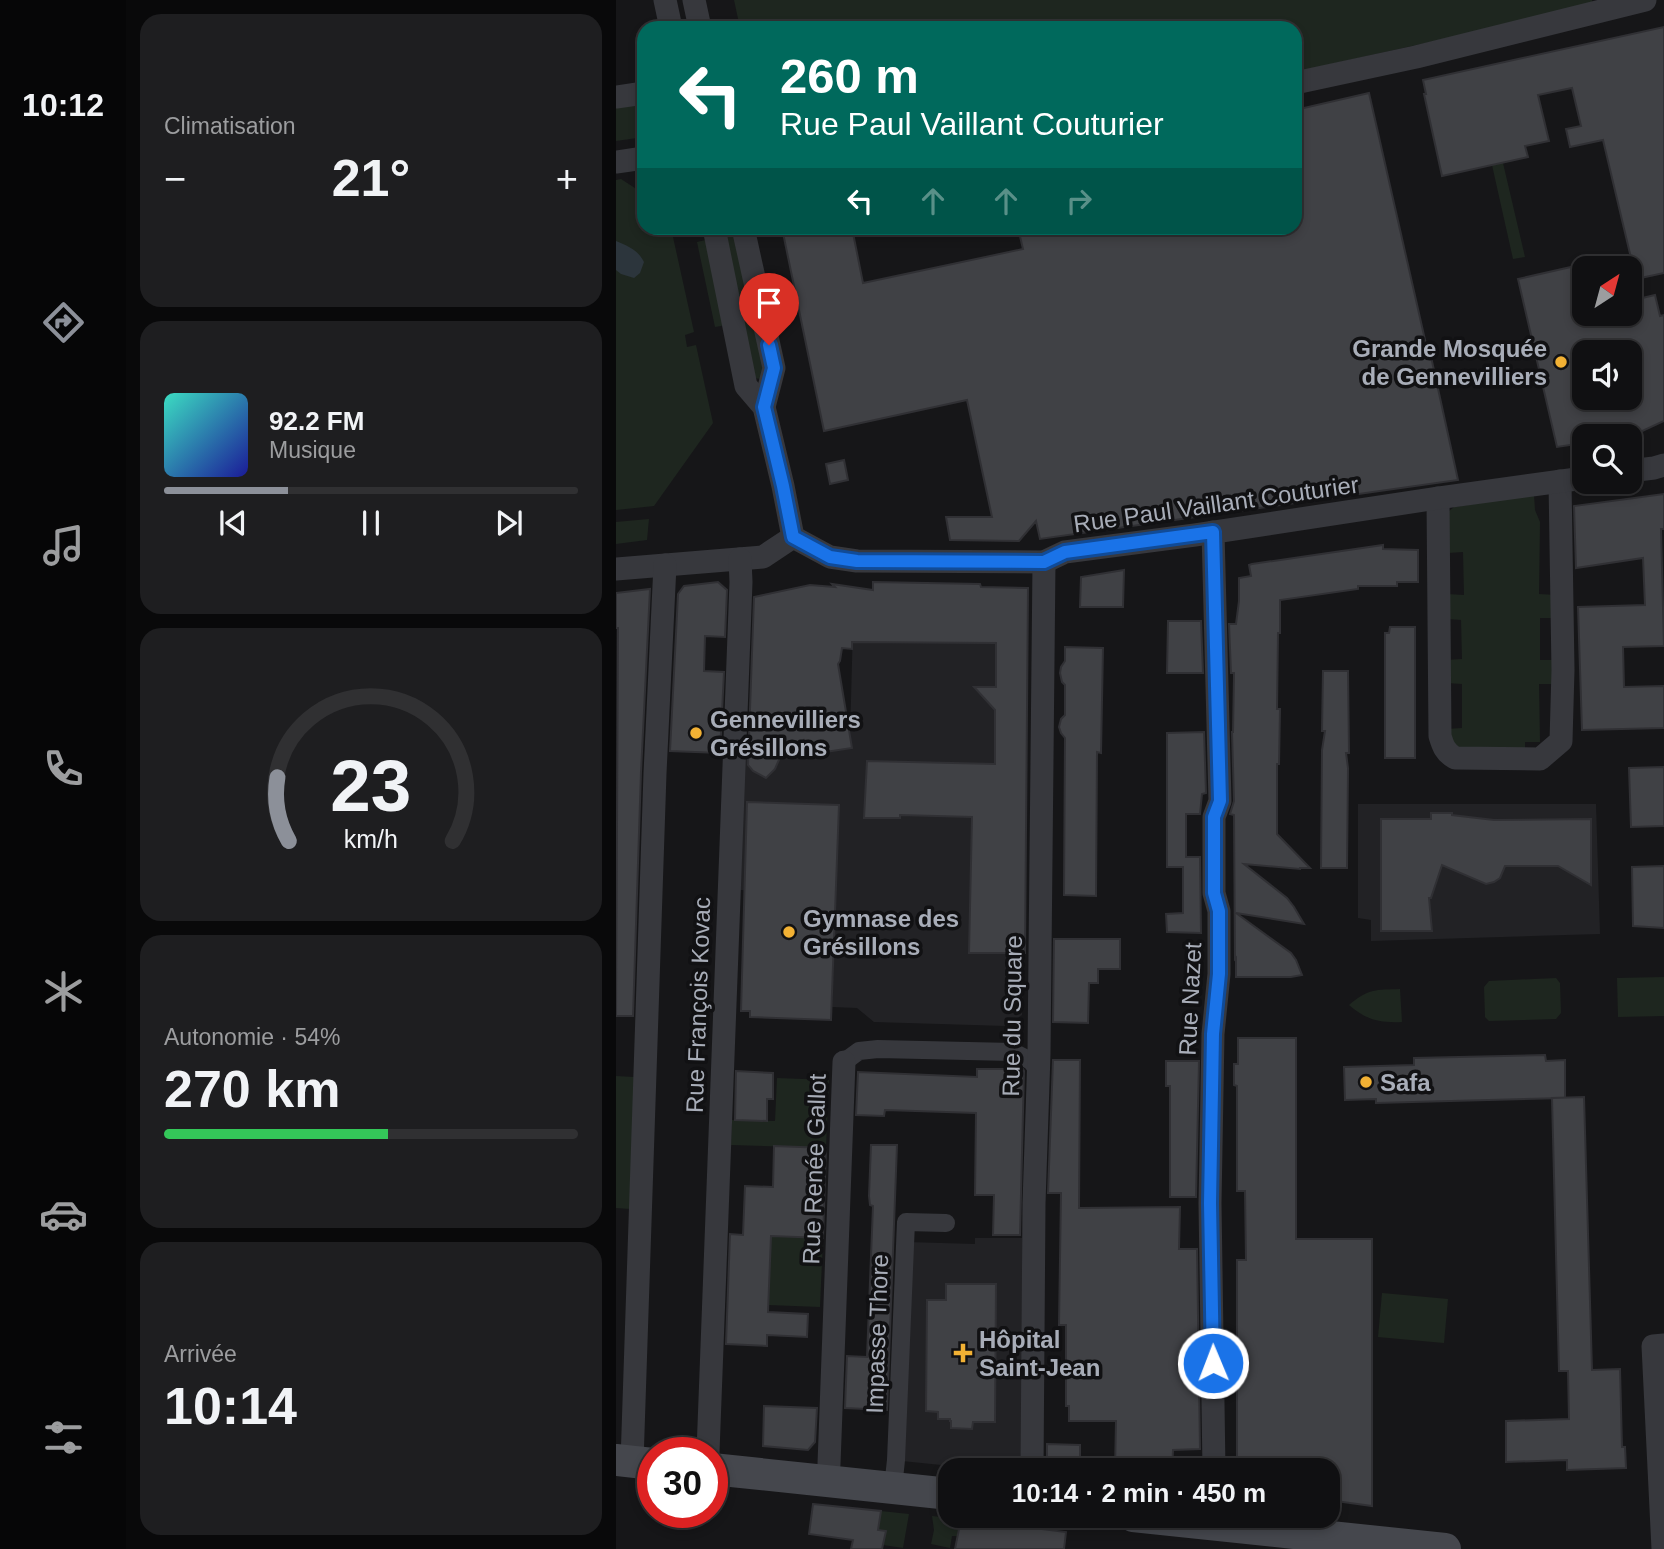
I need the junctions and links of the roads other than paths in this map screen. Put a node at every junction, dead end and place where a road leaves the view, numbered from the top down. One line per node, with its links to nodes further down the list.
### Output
1 (664, 0): 4 (street)
2 (694, 0): 5 (street)
3 (1644, 0): 6 (street)
4 (669, 21)
5 (698, 21)
6 (1302, 81)
7 (637, 94): 8 (street)
8 (616, 97)
9 (637, 159): 10 (street)
10 (616, 162)
11 (715, 235): 13 (street)
12 (745, 235): 13 (street)
13 (764, 407): 20 (street)
14 (1664, 465): 15 (street)
15 (1642, 469)
16 (1572, 480): 17 (street, Rue Paul Vaillant Couturier)
17 (1560, 481): 18 (street, Rue Paul Vaillant Couturier); 18 (street)
18 (1438, 498): 19 (street, Rue Paul Vaillant Couturier)
19 (1213, 532): 22 (street, Rue Paul Vaillant Couturier); 31 (street, Rue Nazet)
20 (793, 537): 21 (street); 22 (street, Rue Paul Vaillant Couturier)
21 (740, 559): 23 (street); 29 (street, Rue François Kovac)
22 (1044, 562): 26 (street, Rue du Square)
23 (665, 565): 24 (street); 32 (street)
24 (616, 569)
25 (844, 1062): 26 (street, Rue Renée Gallot); 34 (street, Rue Renée Gallot)
26 (1038, 1070): 30 (street, Rue du Square)
27 (946, 1223): 35 (street, Impasse Thore)
28 (1659, 1346): 40 (street)
29 (709, 1437)
30 (1032, 1458)
31 (1214, 1458)
32 (634, 1462)
33 (728, 1471): 34 (main road)
34 (827, 1482): 35 (main road)
35 (893, 1488): 36 (main road)
36 (938, 1493)
37 (1227, 1528): 38 (main road)
38 (1247, 1539): 39 (main road)
39 (1445, 1549)
40 (1663, 1549)

